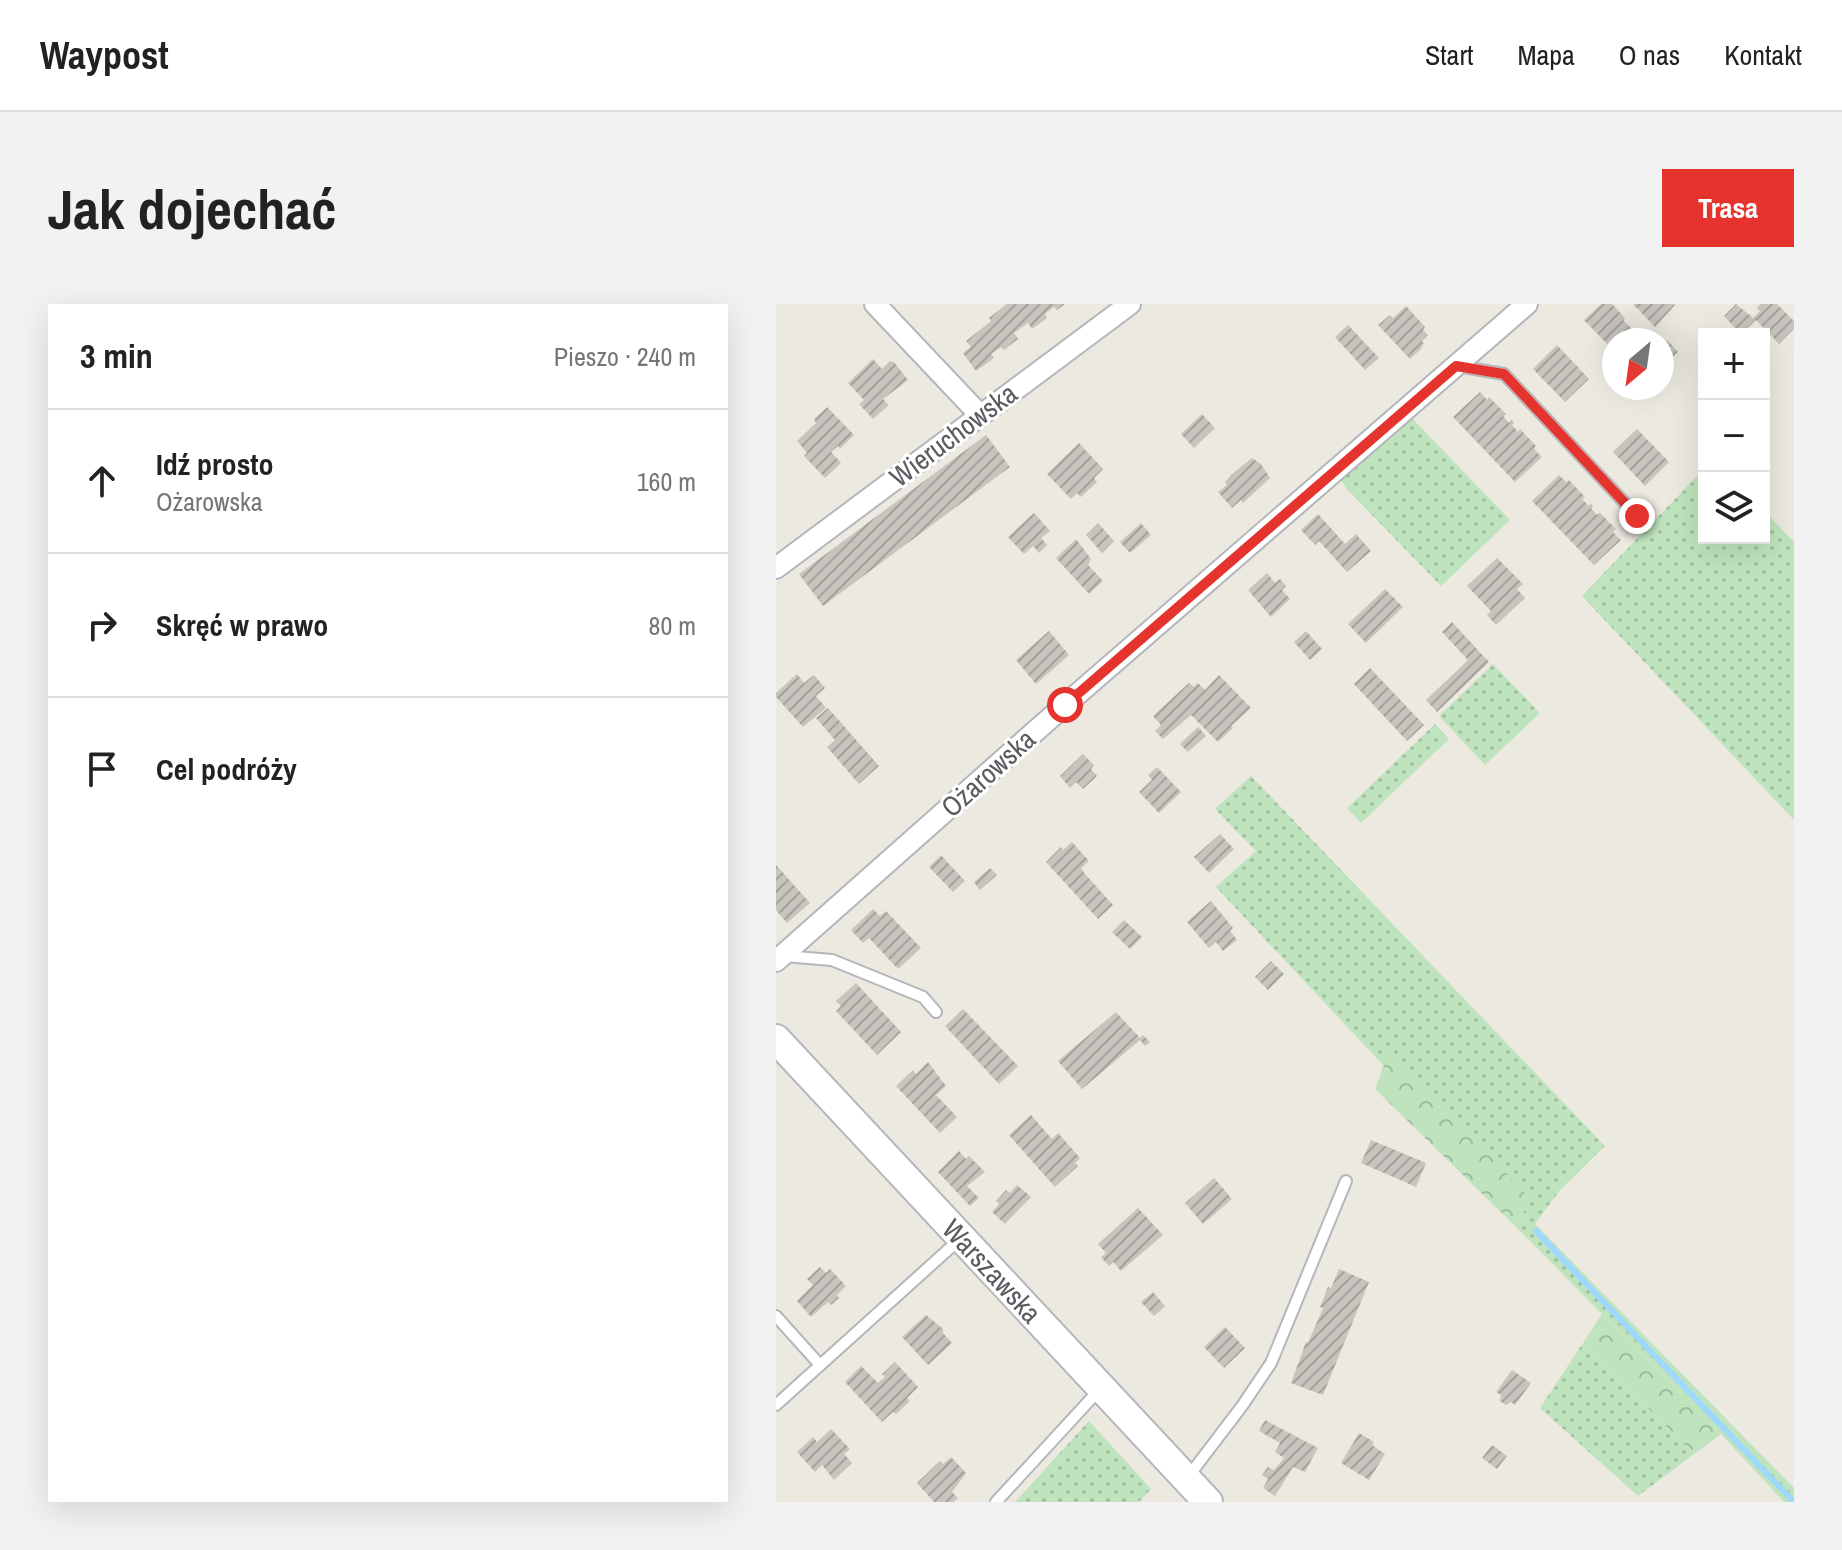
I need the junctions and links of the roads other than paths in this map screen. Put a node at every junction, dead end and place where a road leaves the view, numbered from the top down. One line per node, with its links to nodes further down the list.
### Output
1 (875, 304): 5 (street)
2 (1130, 304): 5 (street, Wieruchowska)
3 (1527, 304): 4 (street, Ożarowska)
4 (1456, 366): 6 (lane); 8 (street, Ożarowska)
5 (980, 415): 7 (street, Wieruchowska)
6 (1637, 516)
7 (776, 568)
8 (779, 958): 9 (lane)
9 (936, 1012)
10 (776, 1039): 12 (main road, Warszawska)
11 (1346, 1181): 17 (lane)
12 (961, 1238): 14 (lane); 15 (main road, Warszawska)
13 (776, 1316): 14 (lane)
14 (820, 1365): 16 (lane)
15 (1101, 1387): 17 (main road, Warszawska); 18 (lane)
16 (776, 1405)
17 (1186, 1479): 19 (main road, Warszawska)
18 (996, 1502)
19 (1208, 1502)

